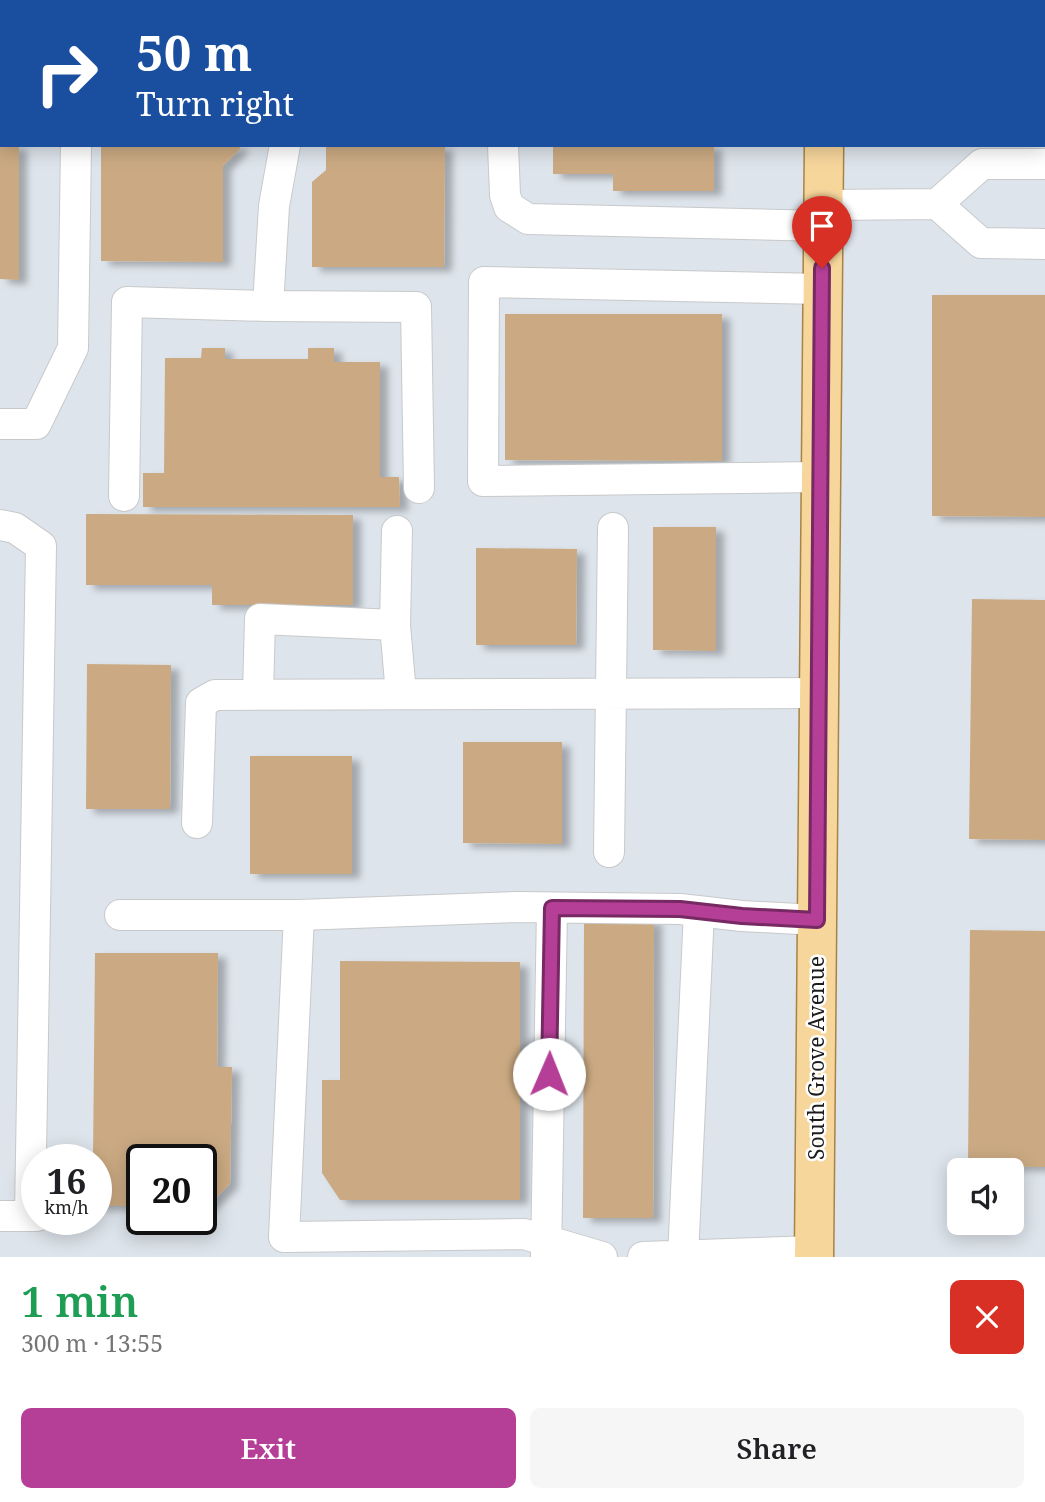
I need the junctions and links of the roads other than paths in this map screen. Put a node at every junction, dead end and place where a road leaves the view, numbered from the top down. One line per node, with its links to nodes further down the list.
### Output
1 (76, 147): 11 (street)
2 (285, 147): 10 (street)
3 (503, 147): 7 (street)
4 (824, 147): 7 (main road, South Grove Avenue)
5 (1045, 164): 6 (street)
6 (937, 204): 7 (street); 8 (street)
7 (823, 215): 9 (main road, South Grove Avenue)
8 (1045, 244)
9 (822, 289): 12 (main road, South Grove Avenue); 12 (street)
10 (268, 306): 13 (street); 14 (street)
11 (0, 424)
12 (821, 477): 20 (main road, South Grove Avenue)
13 (419, 488)
14 (124, 496)
15 (0, 525): 30 (street)
16 (613, 528): 19 (street)
17 (397, 531): 18 (street)
18 (395, 625): 21 (street); 22 (street)
19 (610, 693): 20 (street); 22 (street); 24 (street)
20 (819, 693): 29 (main road, South Grove Avenue)
21 (258, 694): 22 (street); 23 (street)
22 (401, 694)
23 (197, 823)
24 (609, 852)
25 (552, 908): 26 (street); 28 (street); 34 (street)
26 (699, 911): 29 (street); 36 (street)
27 (120, 915): 28 (street)
28 (299, 915): 33 (street)
29 (817, 920): 35 (main road, South Grove Avenue)
30 (34, 1144)
31 (0, 1216): 32 (street)
32 (21, 1216)
33 (341, 1247): 34 (street)
34 (546, 1249): 37 (street)
35 (814, 1254): 36 (street)
36 (683, 1256): 38 (street)
37 (602, 1257)
38 (643, 1257)

